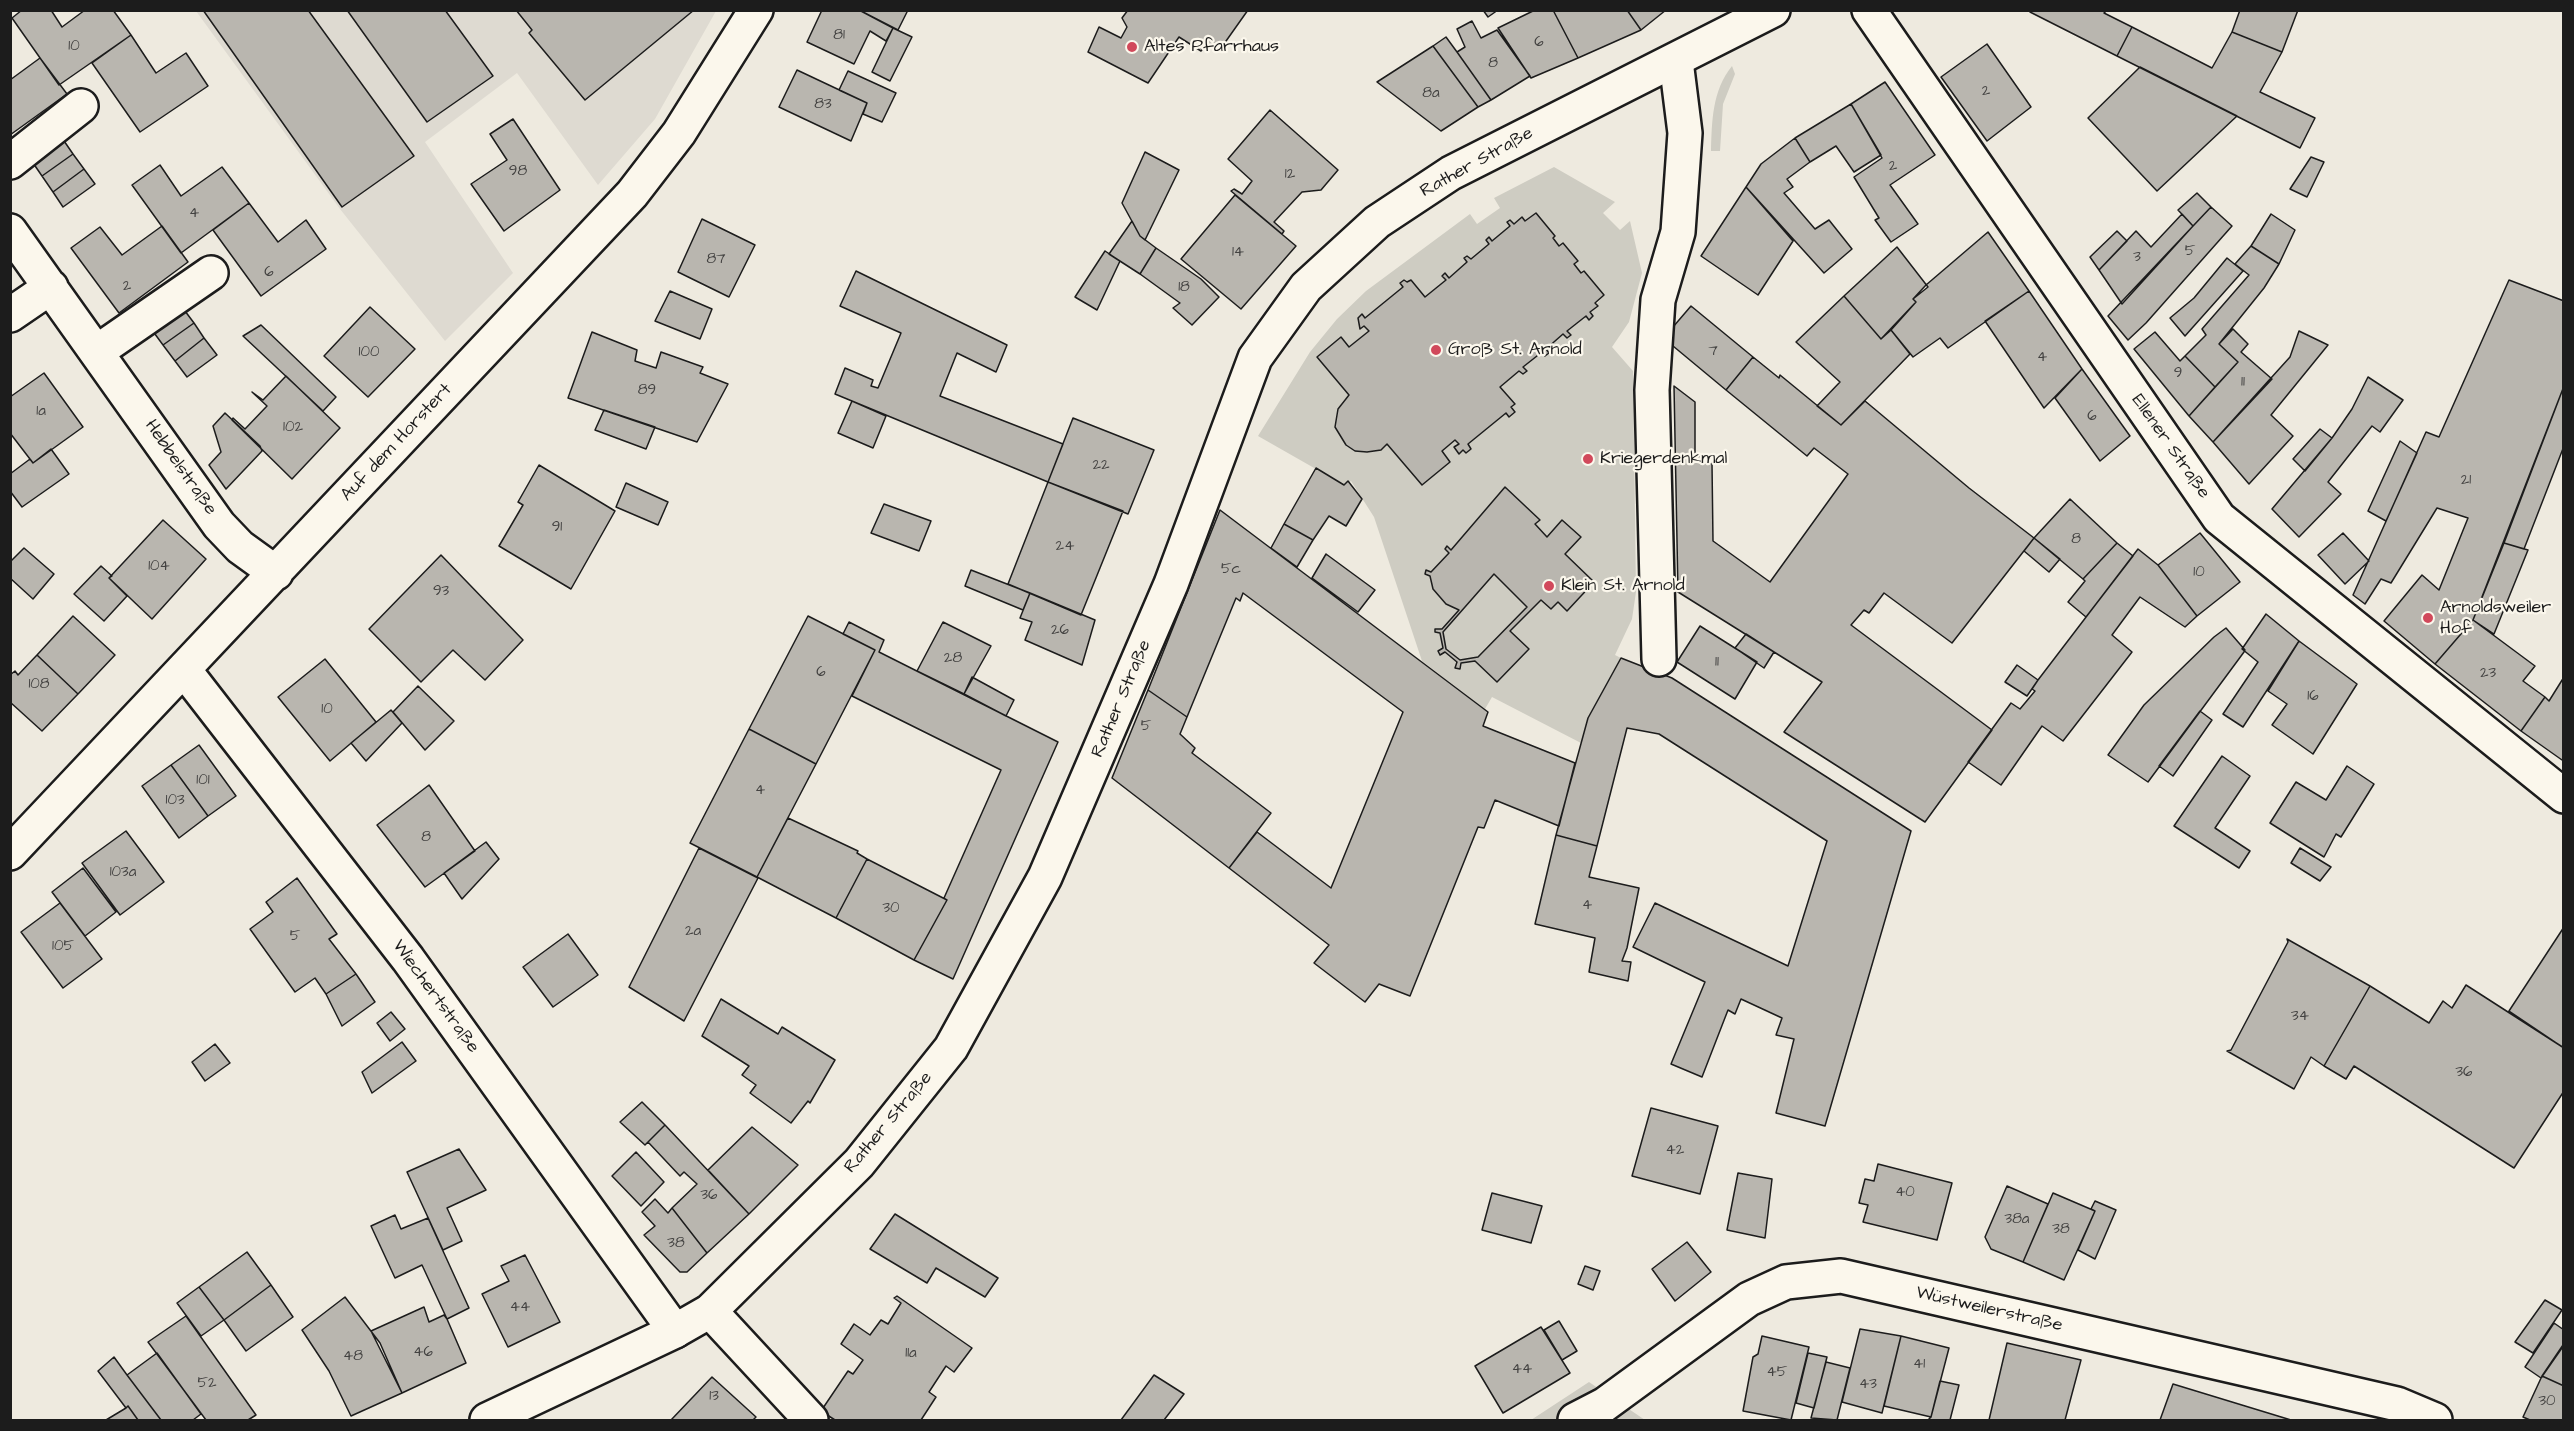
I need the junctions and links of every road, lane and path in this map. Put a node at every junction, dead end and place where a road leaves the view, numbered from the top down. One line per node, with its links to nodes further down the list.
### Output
1 (756, 10): 12 (street, Auf dem Horstert)
2 (1869, 10): 15 (street, Ellener Straße)
3 (1769, 11): 4 (street, Rather Straße)
4 (1676, 61): 13 (street); 17 (street, Rather Straße)
5 (81, 106): 6 (street)
6 (10, 162)
7 (10, 231): 9 (street, Hebbelstraße)
8 (211, 273): 11 (street)
9 (51, 287): 10 (street); 11 (street, Hebbelstraße)
10 (10, 315)
11 (98, 351): 12 (street, Hebbelstraße)
12 (276, 573): 14 (street, Auf dem Horstert)
13 (1659, 659)
14 (185, 670): 16 (street, Auf dem Horstert); 18 (street, Wiechertstraße)
15 (2564, 796)
16 (10, 853)
17 (710, 1311): 18 (street, Rather Straße); 20 (street)
18 (675, 1331): 19 (street, Rather Straße)
19 (487, 1420)
20 (812, 1420)
21 (1575, 1420): 22 (street, Wüstweilerstraße)
22 (2435, 1420)

